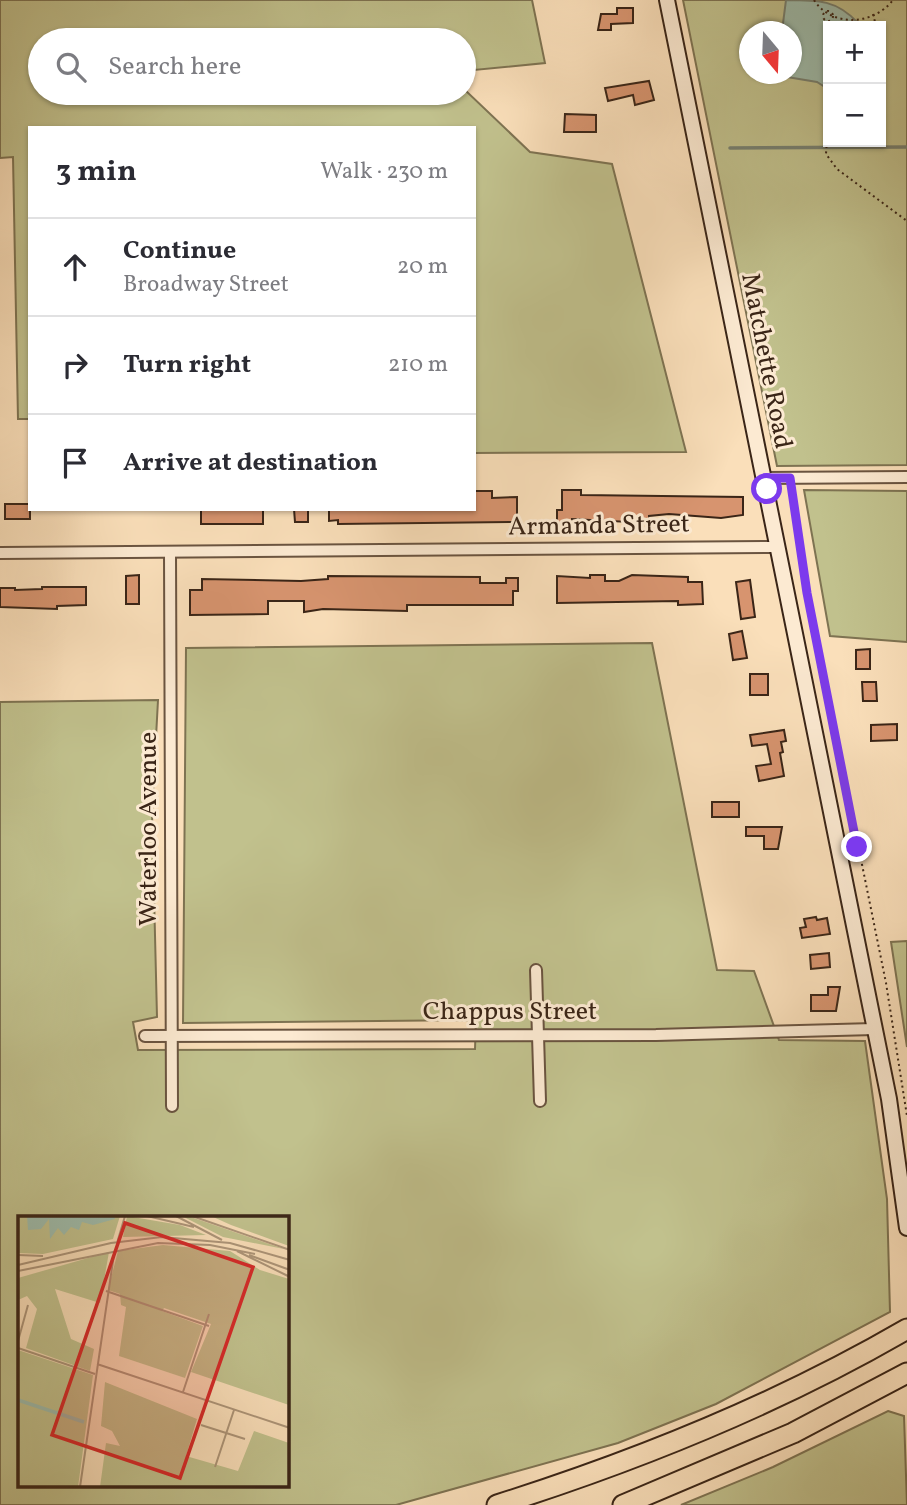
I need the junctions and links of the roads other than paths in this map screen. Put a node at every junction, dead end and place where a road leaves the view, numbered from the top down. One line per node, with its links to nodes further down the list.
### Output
1 (667, 0): 3 (street, Matchette Road)
2 (907, 477): 3 (street)
3 (765, 478): 4 (street, Matchette Road)
4 (778, 547): 5 (street, Armanda Street); 8 (street, Matchette Road)
5 (170, 552): 6 (street, Armanda Street); 10 (street, Waterloo Avenue)
6 (0, 553)
7 (536, 970): 9 (street)
8 (874, 1029): 9 (street, Chappus Street); 14 (street, Matchette Road)
9 (538, 1034): 10 (street, Chappus Street); 12 (street)
10 (172, 1035): 11 (street, Chappus Street); 13 (street, Waterloo Avenue)
11 (145, 1036)
12 (540, 1101)
13 (172, 1106)
14 (907, 1228)
15 (907, 1329): 17 (highway)
16 (907, 1373): 18 (highway)
17 (497, 1505)
18 (623, 1505)

